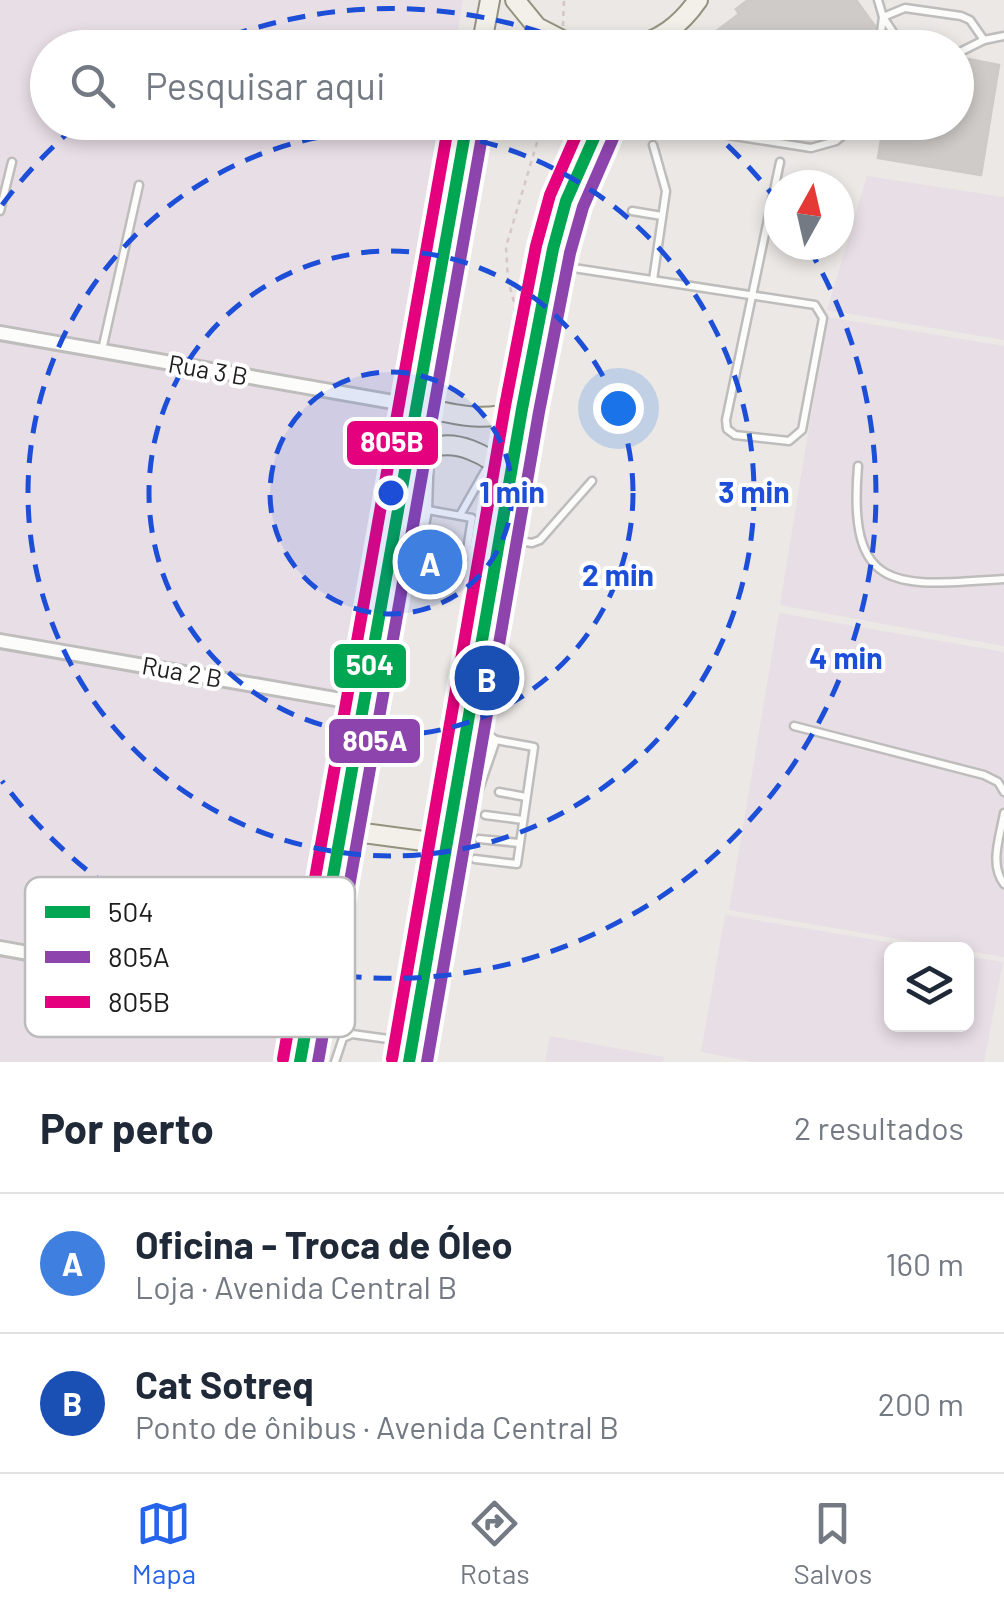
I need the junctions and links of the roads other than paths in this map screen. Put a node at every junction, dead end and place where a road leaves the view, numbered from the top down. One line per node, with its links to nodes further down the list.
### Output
1 (490, 0): 6 (main road)
2 (515, 0): 7 (main road)
3 (878, 0): 5 (lane)
4 (698, 1): 8 (main road)
5 (883, 17): 9 (lane); 10 (lane); 12 (lane)
6 (484, 30)
7 (544, 30)
8 (671, 30)
9 (881, 30)
10 (892, 30)
11 (1004, 36): 12 (lane)
12 (984, 40): 13 (lane)
13 (974, 45)
14 (464, 140): 30 (main road)
15 (593, 140): 25 (main road)
16 (764, 140): 17 (lane)
17 (837, 140)
18 (653, 145): 24 (lane)
19 (12, 162): 23 (lane)
20 (780, 162): 27 (lane)
21 (139, 186): 29 (lane)
22 (632, 210): 24 (lane)
23 (0, 211)
24 (662, 216): 26 (lane)
25 (550, 264): 26 (lane); 31 (main road)
26 (653, 280): 27 (lane)
27 (753, 296): 27 (lane)
28 (0, 333): 29 (street, Rua 3 B)
29 (102, 351): 30 (street, Rua 3 B)
30 (416, 406): 31 (main road); 35 (main road)
31 (522, 410): 36 (main road)
32 (430, 449): 33 (main road); 35 (main road); 38 (lane)
33 (492, 460): 36 (main road); 39 (lane)
34 (858, 466): 43 (lane)
35 (404, 472): 38 (lane); 44 (main road)
36 (511, 478): 40 (main road)
37 (592, 481): 40 (lane)
38 (428, 510): 39 (lane); 41 (lane)
39 (460, 515): 42 (lane)
40 (500, 538): 45 (main road)
41 (422, 542): 42 (lane); 44 (lane)
42 (468, 550): 45 (lane)
43 (1004, 579)
44 (385, 582): 47 (main road)
45 (489, 598): 48 (main road)
46 (0, 640): 47 (street, Rua 2 B)
47 (364, 704): 58 (main road)
48 (467, 720): 50 (lane); 57 (main road)
49 (794, 726): 52 (lane)
50 (496, 740): 53 (lane); 57 (lane)
51 (499, 792): 53 (lane)
52 (1004, 792)
53 (526, 796): 56 (lane)
54 (1004, 813): 64 (lane)
55 (485, 815): 56 (lane)
56 (523, 820): 61 (lane)
57 (449, 824): 60 (main road)
58 (341, 830): 60 (main road); 63 (main road)
59 (479, 838): 61 (lane)
60 (446, 844): 70 (main road)
61 (520, 844): 62 (lane)
62 (475, 859)
63 (333, 877)
64 (1004, 884)
65 (0, 948): 66 (street)
66 (25, 953)
67 (355, 1034): 70 (lane)
68 (305, 1037): 71 (main road)
69 (345, 1037): 72 (lane)
70 (411, 1042): 73 (main road)
71 (300, 1062)
72 (335, 1062)
73 (409, 1062)

